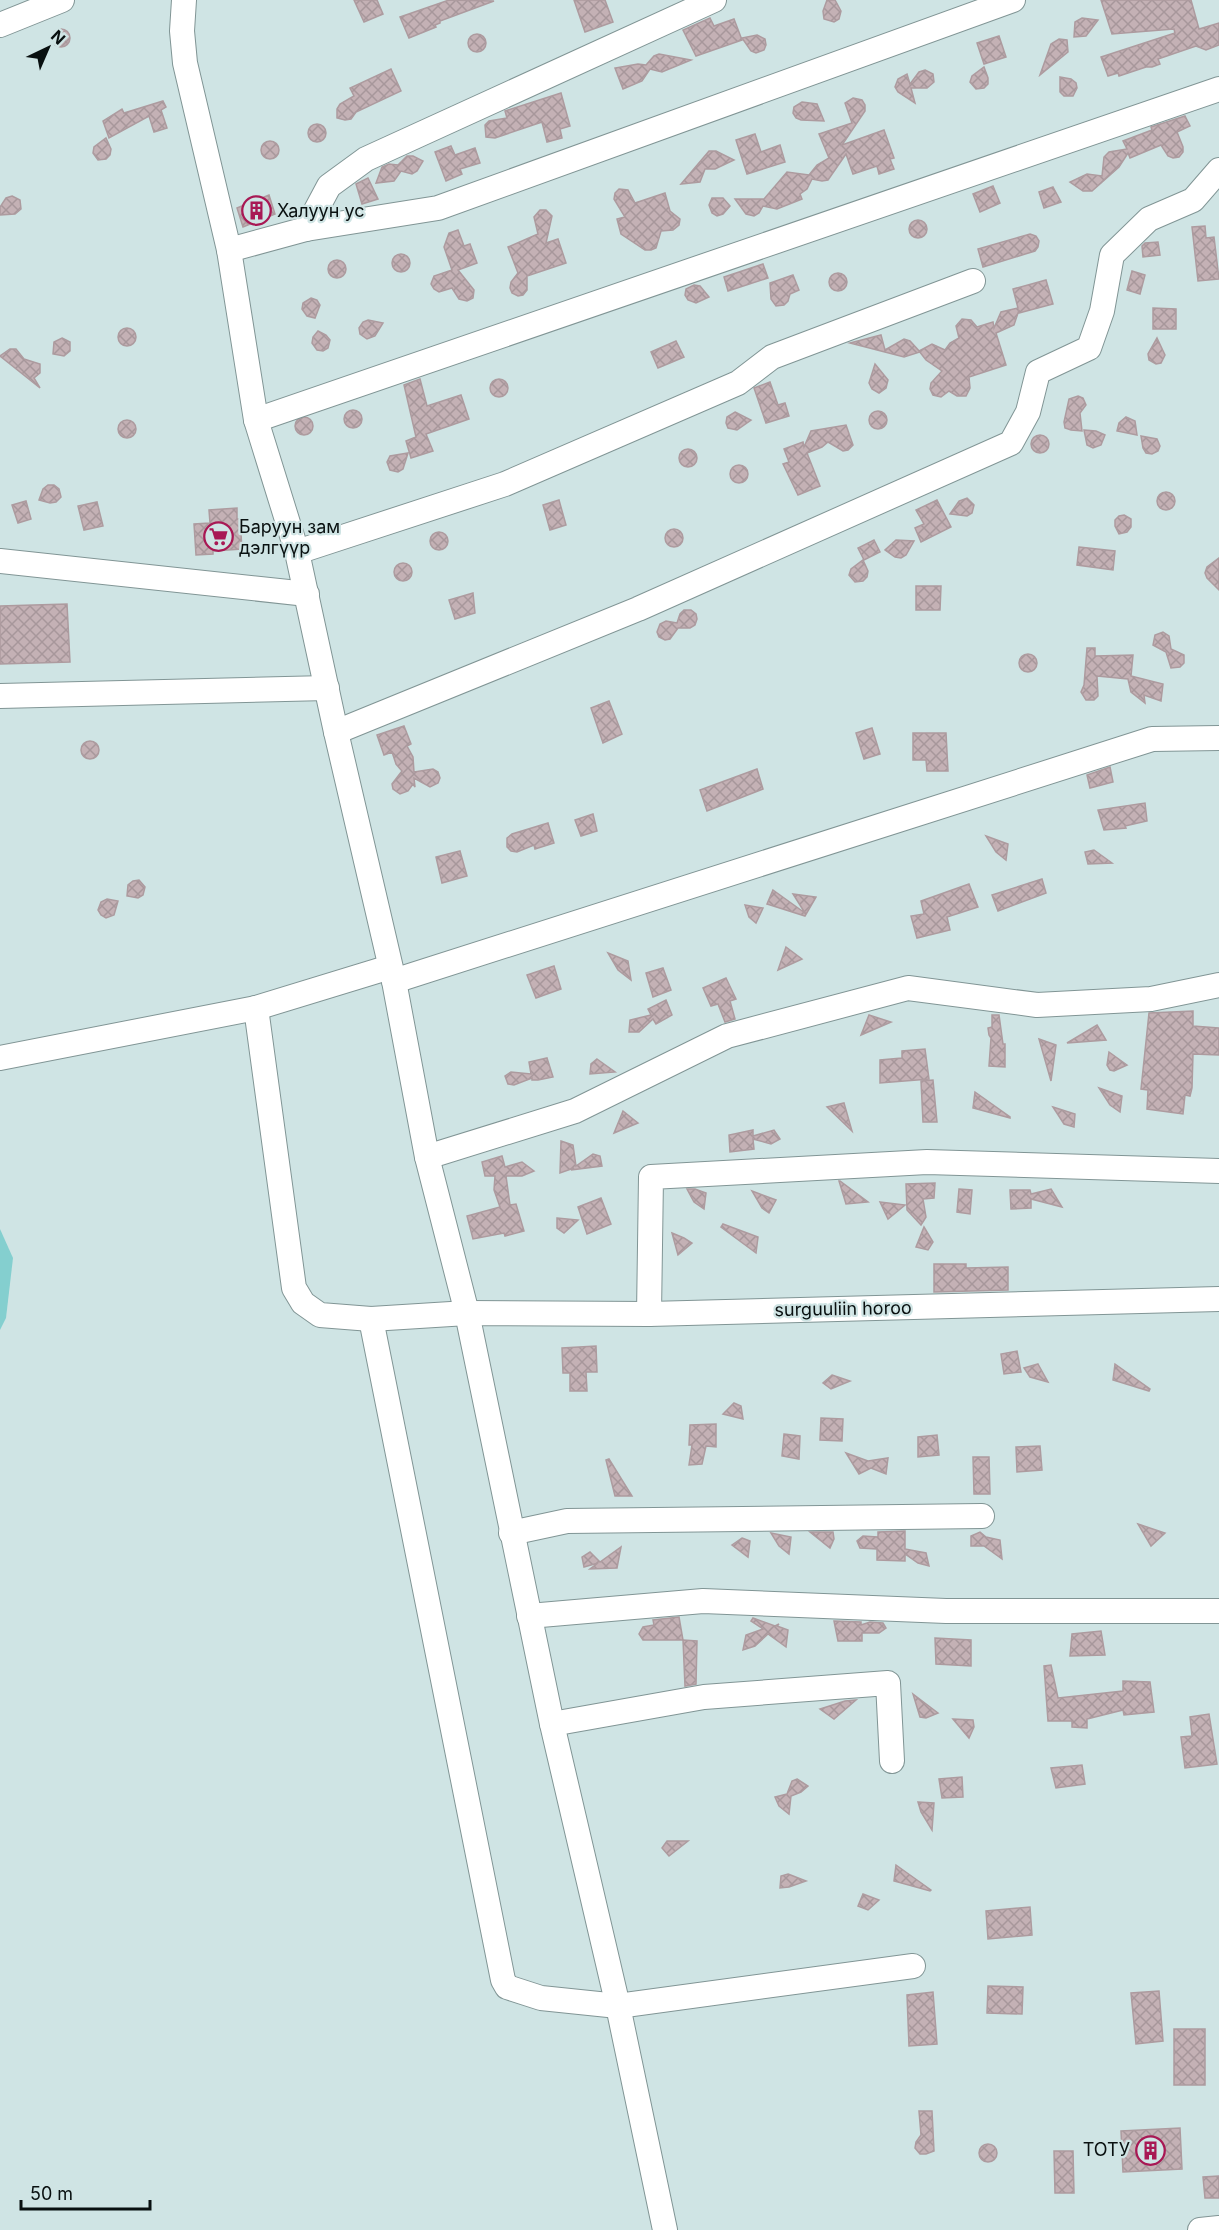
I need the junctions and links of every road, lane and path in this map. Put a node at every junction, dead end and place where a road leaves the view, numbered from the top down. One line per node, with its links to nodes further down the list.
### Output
1 (62, 0): 5 (street)
2 (184, 0): 9 (street)
3 (714, 0): 8 (street)
4 (1013, 0): 8 (street)
5 (0, 25)
6 (1219, 89): 11 (street)
7 (1219, 170): 17 (street)
8 (306, 229): 9 (street)
9 (229, 250): 11 (street)
10 (973, 281): 12 (street)
11 (256, 420): 12 (street)
12 (297, 552): 14 (street)
13 (0, 561): 14 (street)
14 (306, 594): 15 (street)
15 (327, 688): 16 (street); 17 (street)
16 (0, 696)
17 (336, 732): 19 (street)
18 (1219, 738): 19 (street)
19 (392, 974): 21 (street); 23 (street)
20 (1219, 986): 23 (street)
21 (256, 1008): 22 (street); 28 (street, surguuliin horoo)
22 (0, 1058)
23 (427, 1157): 26 (street)
24 (1219, 1172): 27 (street)
25 (1219, 1299): 27 (street, surguuliin horoo)
26 (467, 1313): 27 (street, surguuliin horoo); 28 (street, surguuliin horoo); 30 (street)
27 (649, 1314)
28 (371, 1319): 36 (street)
29 (982, 1516): 30 (street)
30 (511, 1533): 32 (street)
31 (1219, 1611): 32 (street)
32 (529, 1617): 33 (street)
33 (552, 1724): 34 (street); 36 (street)
34 (892, 1761)
35 (912, 1966): 36 (street)
36 (618, 2006): 38 (street)
37 (1219, 2228): 39 (street)
38 (665, 2230)
39 (1200, 2230)

